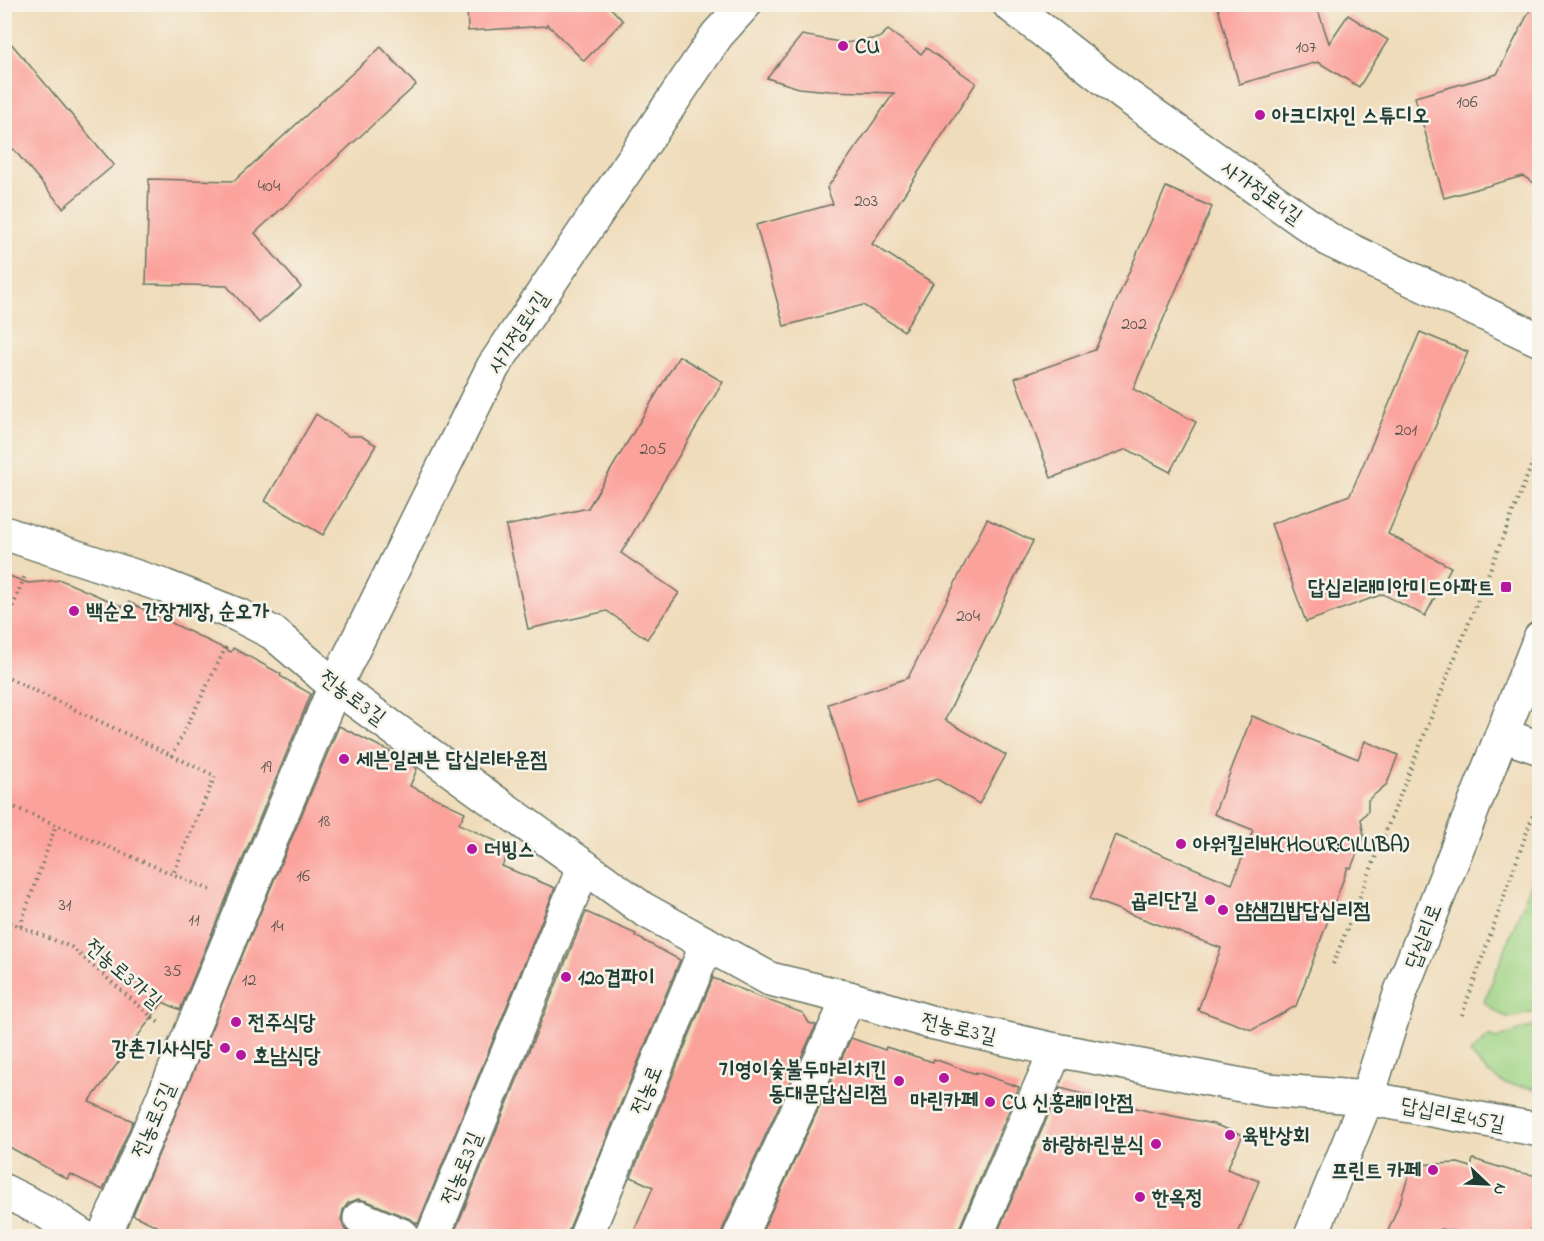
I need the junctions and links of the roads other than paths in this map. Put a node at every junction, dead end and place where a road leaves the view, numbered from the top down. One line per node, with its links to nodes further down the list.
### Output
1 (745, 4): 6 (street, 사가정로4길)
2 (1009, 4): 3 (street, 사가정로4길)
3 (1539, 340)
4 (4, 533): 6 (street, 전농로3길)
5 (1539, 638): 7 (street, 답십리로)
6 (335, 686): 9 (street, 전농로3길); 18 (street, 전농로5길)
7 (1502, 735): 8 (street); 13 (street, 답십리로)
8 (1539, 748)
9 (584, 866): 10 (street, 전농로3길); 20 (street, 전농로3길)
10 (707, 944): 11 (street, 전농로3길); 21 (street, 전농로)
11 (849, 998): 12 (street, 전농로3길); 22 (street)
12 (1056, 1050): 13 (street, 전농로3길); 23 (street)
13 (1366, 1098): 14 (street, 답십리로45길); 24 (street, 답십리로)
14 (1539, 1130)
15 (4, 1191): 17 (street)
16 (360, 1218): 19 (street)
17 (82, 1236)
18 (104, 1236)
19 (403, 1236)
20 (433, 1236)
21 (586, 1236)
22 (740, 1236)
23 (976, 1236)
24 (1311, 1236)

